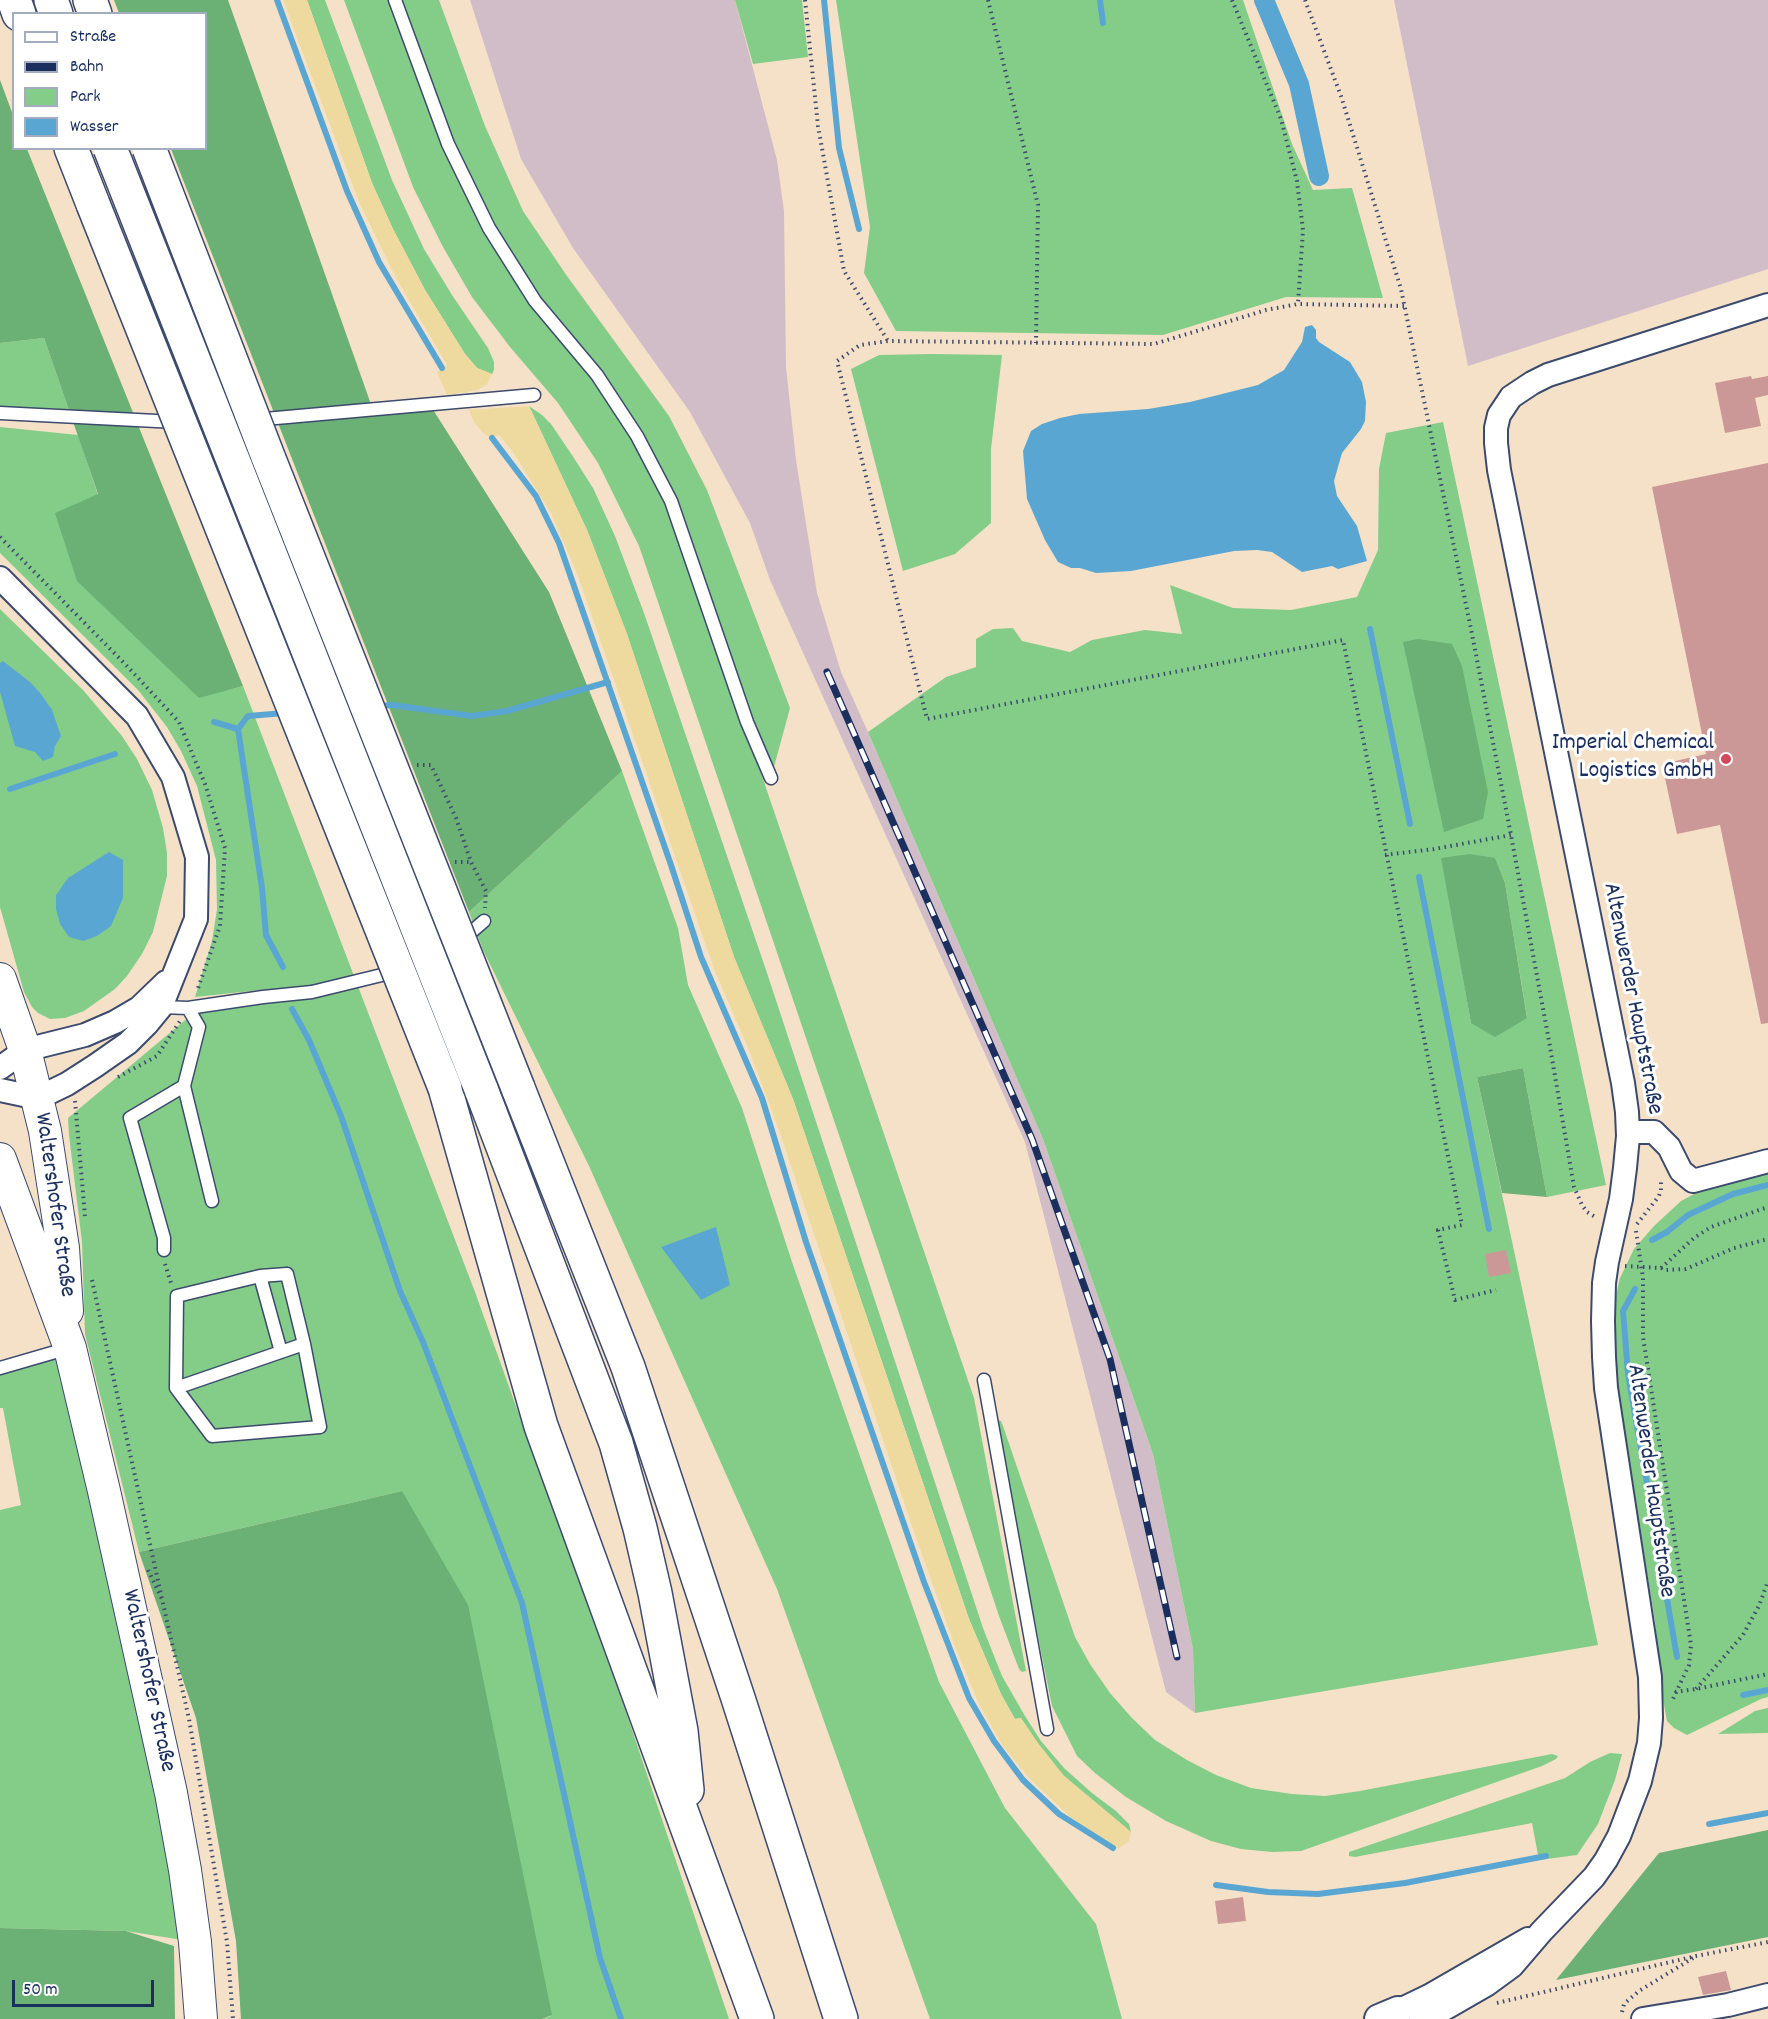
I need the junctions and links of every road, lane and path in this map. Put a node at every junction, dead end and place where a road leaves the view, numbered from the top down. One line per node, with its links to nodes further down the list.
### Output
1 (395, 0): 23 (lane)
2 (805, 0): 13 (path)
3 (988, 0): 14 (path)
4 (1232, 0): 10 (path)
5 (1305, 0): 12 (path)
6 (72, 150): 63 (highway, bridge)
7 (101, 150): 17 (lane)
8 (111, 150): 63 (highway, bridge)
9 (150, 150): 72 (highway, bridge)
10 (1298, 304): 12 (path); 14 (path)
11 (1768, 305): 36 (street, Altenwerder Hauptstraße)
12 (1404, 306): 25 (path)
13 (888, 341): 14 (path); 26 (path)
14 (1036, 343)
15 (534, 395): 17 (lane)
16 (0, 413): 17 (lane)
17 (201, 423): 19 (lane)
18 (0, 537): 24 (path)
19 (258, 559)
20 (0, 578): 28 (street, Waltershofer Straße)
21 (274, 604): 22 (lane)
22 (300, 683)
23 (771, 778)
24 (205, 784)
25 (1510, 836): 26 (path); 42 (path)
26 (1385, 855): 50 (path)
27 (484, 921): 31 (lane)
28 (174, 975): 30 (street, Waltershofer Straße); 32 (street, Waltershofer Straße)
29 (0, 979): 32 (main road)
30 (161, 1007): 31 (lane); 35 (street, Waltershofer Straße)
31 (188, 1008): 33 (lane)
32 (12, 1059): 35 (main road)
33 (184, 1086): 40 (lane); 44 (lane)
34 (0, 1090): 35 (street, Waltershofer Straße)
35 (38, 1098): 53 (main road, Waltershofer Straße)
36 (1628, 1132): 38 (street); 42 (street, Altenwerder Hauptstraße)
37 (0, 1159): 53 (main road, Waltershofer Straße)
38 (1768, 1161)
39 (1658, 1174): 46 (path)
40 (212, 1201)
41 (1768, 1207): 47 (path)
42 (1616, 1224): 45 (street, Altenwerder Hauptstraße)
43 (1768, 1239): 47 (path)
44 (164, 1250): 51 (path)
45 (1607, 1263): 46 (path); 64 (street, Altenwerder Hauptstraße)
46 (1642, 1268): 47 (path); 61 (path)
47 (1661, 1268)
48 (260, 1276): 51 (lane); 52 (lane); 54 (lane)
49 (91, 1277): 59 (path)
50 (1496, 1290)
51 (177, 1296): 57 (lane)
52 (304, 1344): 54 (lane); 57 (lane)
53 (70, 1348): 55 (lane); 70 (main road, Waltershofer Straße)
54 (281, 1352): 57 (lane)
55 (0, 1368)
56 (984, 1380): 62 (lane)
57 (176, 1388)
58 (1768, 1581): 61 (path)
59 (162, 1599)
60 (1768, 1674): 61 (path)
61 (1696, 1689)
62 (1047, 1729)
63 (697, 1854): 71 (highway)
64 (1542, 1931): 68 (street, Altenwerder Hauptstraße); 69 (street, Altenwerder Hauptstraße)
65 (1768, 1942): 66 (path)
66 (1696, 1956): 68 (path); 73 (path)
67 (1768, 1995): 74 (street)
68 (1466, 1997): 69 (street, Altenwerder Hauptstraße)
69 (1413, 2017)
70 (201, 2019)
71 (757, 2019)
72 (841, 2019)
73 (1622, 2019)
74 (1643, 2019)

